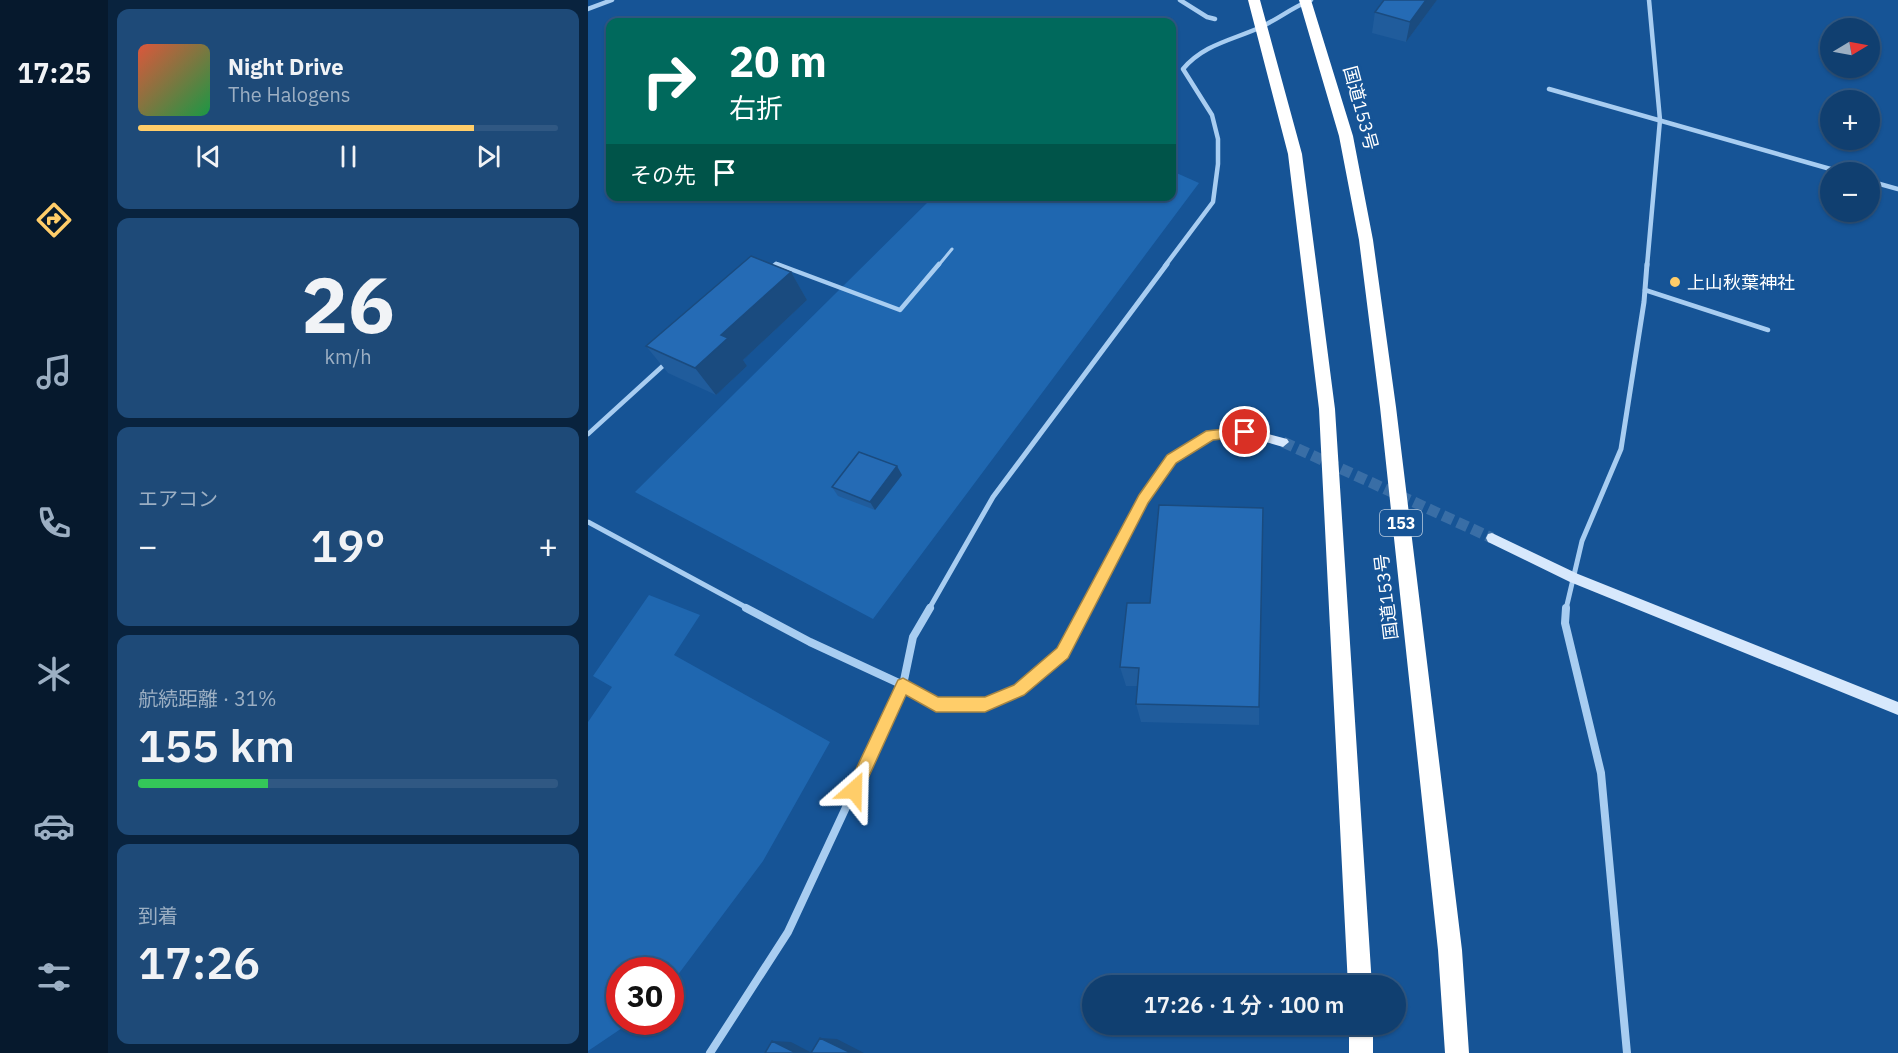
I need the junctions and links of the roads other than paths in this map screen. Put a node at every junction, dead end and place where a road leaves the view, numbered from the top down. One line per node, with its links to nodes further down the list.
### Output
1 (612, 0): 6 (street)
2 (1180, 0): 7 (street)
3 (1254, 0): 8 (highway)
4 (1649, 0): 10 (street)
5 (1307, 1): 8 (street); 30 (highway, 国道153号 / 153)
6 (588, 9)
7 (1215, 19)
8 (1261, 27): 24 (street); 26 (highway)
9 (1549, 89): 10 (street)
10 (1660, 120): 11 (street); 16 (street)
11 (1820, 166)
12 (1880, 184): 13 (street)
13 (1898, 189)
14 (952, 249): 15 (lane)
15 (767, 272)
16 (1645, 290): 17 (lane); 23 (street)
17 (1768, 330)
18 (673, 357): 19 (lane)
19 (588, 434)
20 (1283, 442): 24 (street)
21 (588, 522): 24 (street)
22 (1492, 538): 23 (street)
23 (1575, 578): 25 (street); 31 (street)
24 (903, 685): 28 (street)
25 (1898, 710)
26 (1359, 975)
27 (1361, 1035): 29 (highway)
28 (710, 1053)
29 (1361, 1053)
30 (1457, 1053)
31 (1627, 1053)

